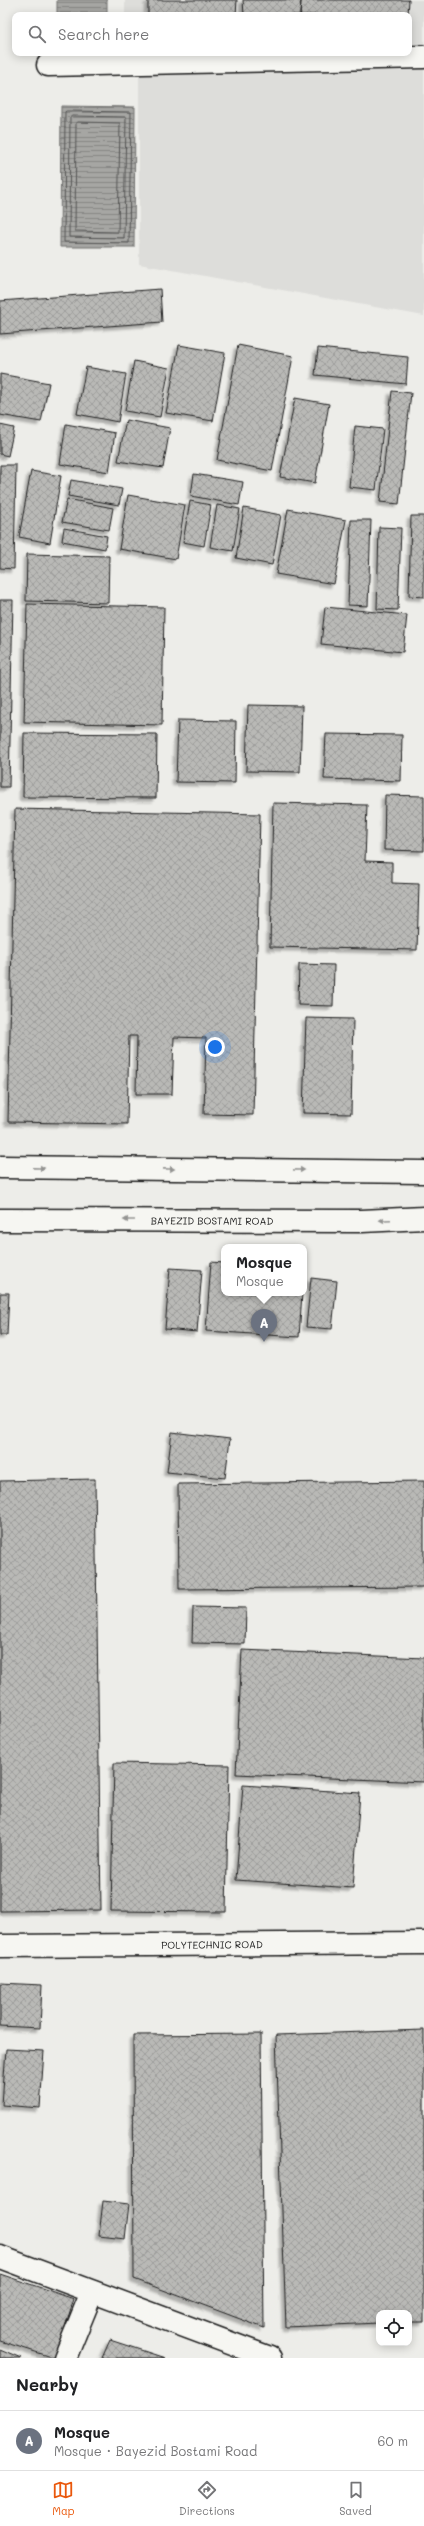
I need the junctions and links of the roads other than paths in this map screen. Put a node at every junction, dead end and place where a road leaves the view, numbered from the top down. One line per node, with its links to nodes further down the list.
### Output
1 (424, 57): 2 (street)
2 (48, 65)
3 (0, 1167): 4 (street, one-way to 4)
4 (424, 1172)
5 (424, 1218): 6 (street, BAYEZID BOSTAMI ROAD, one-way to 6)
6 (0, 1220)
7 (424, 1943): 8 (street, POLYTECHNIC ROAD)
8 (0, 1946)
9 (0, 2258): 10 (street)
10 (92, 2292): 11 (street); 12 (street)
11 (65, 2358)
12 (270, 2358)

